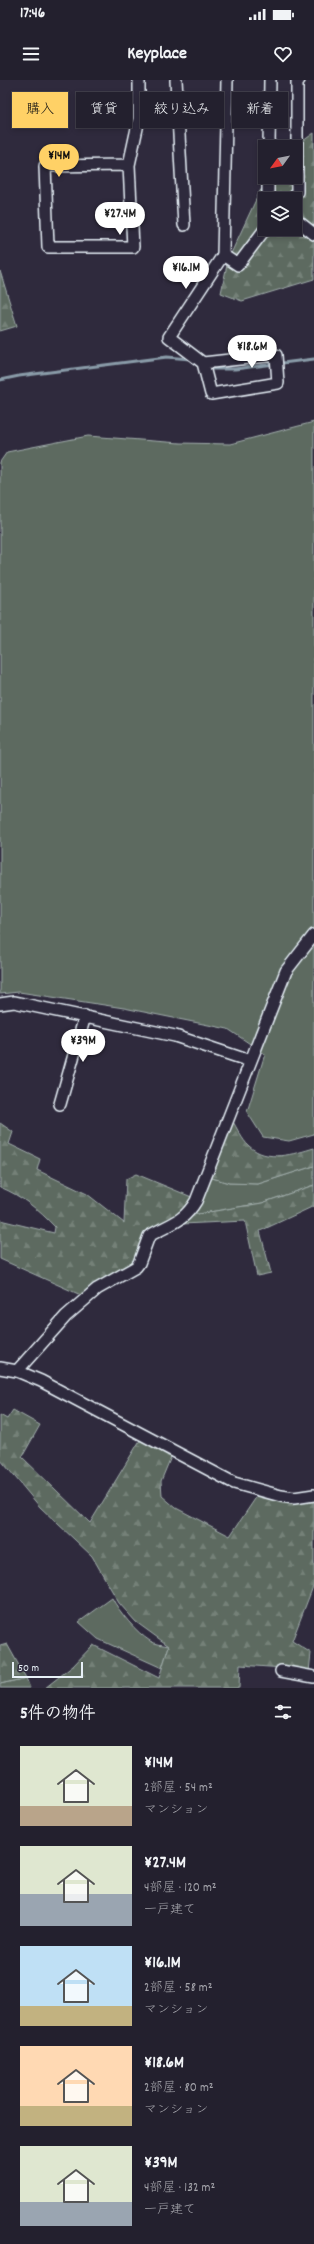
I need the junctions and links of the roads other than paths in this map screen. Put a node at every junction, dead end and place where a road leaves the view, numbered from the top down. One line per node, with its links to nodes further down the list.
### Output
1 (139, 80): 7 (street)
2 (176, 80): 9 (street)
3 (227, 80): 13 (street)
4 (270, 80): 6 (street)
5 (299, 80): 8 (street)
6 (269, 140)
7 (129, 165): 7 (street)
8 (297, 192)
9 (184, 225)
10 (302, 225): 11 (street)
11 (314, 234)
12 (259, 236): 13 (street)
13 (223, 255): 14 (street)
14 (203, 363): 14 (street)
15 (314, 935): 18 (street)
16 (0, 1004): 17 (street)
17 (85, 1016): 18 (street); 19 (street)
18 (250, 1061): 21 (street)
19 (60, 1104)
20 (0, 1368): 21 (street)
21 (17, 1371): 22 (street)
22 (314, 1495)
23 (281, 1671): 24 (street)
24 (314, 1678)

